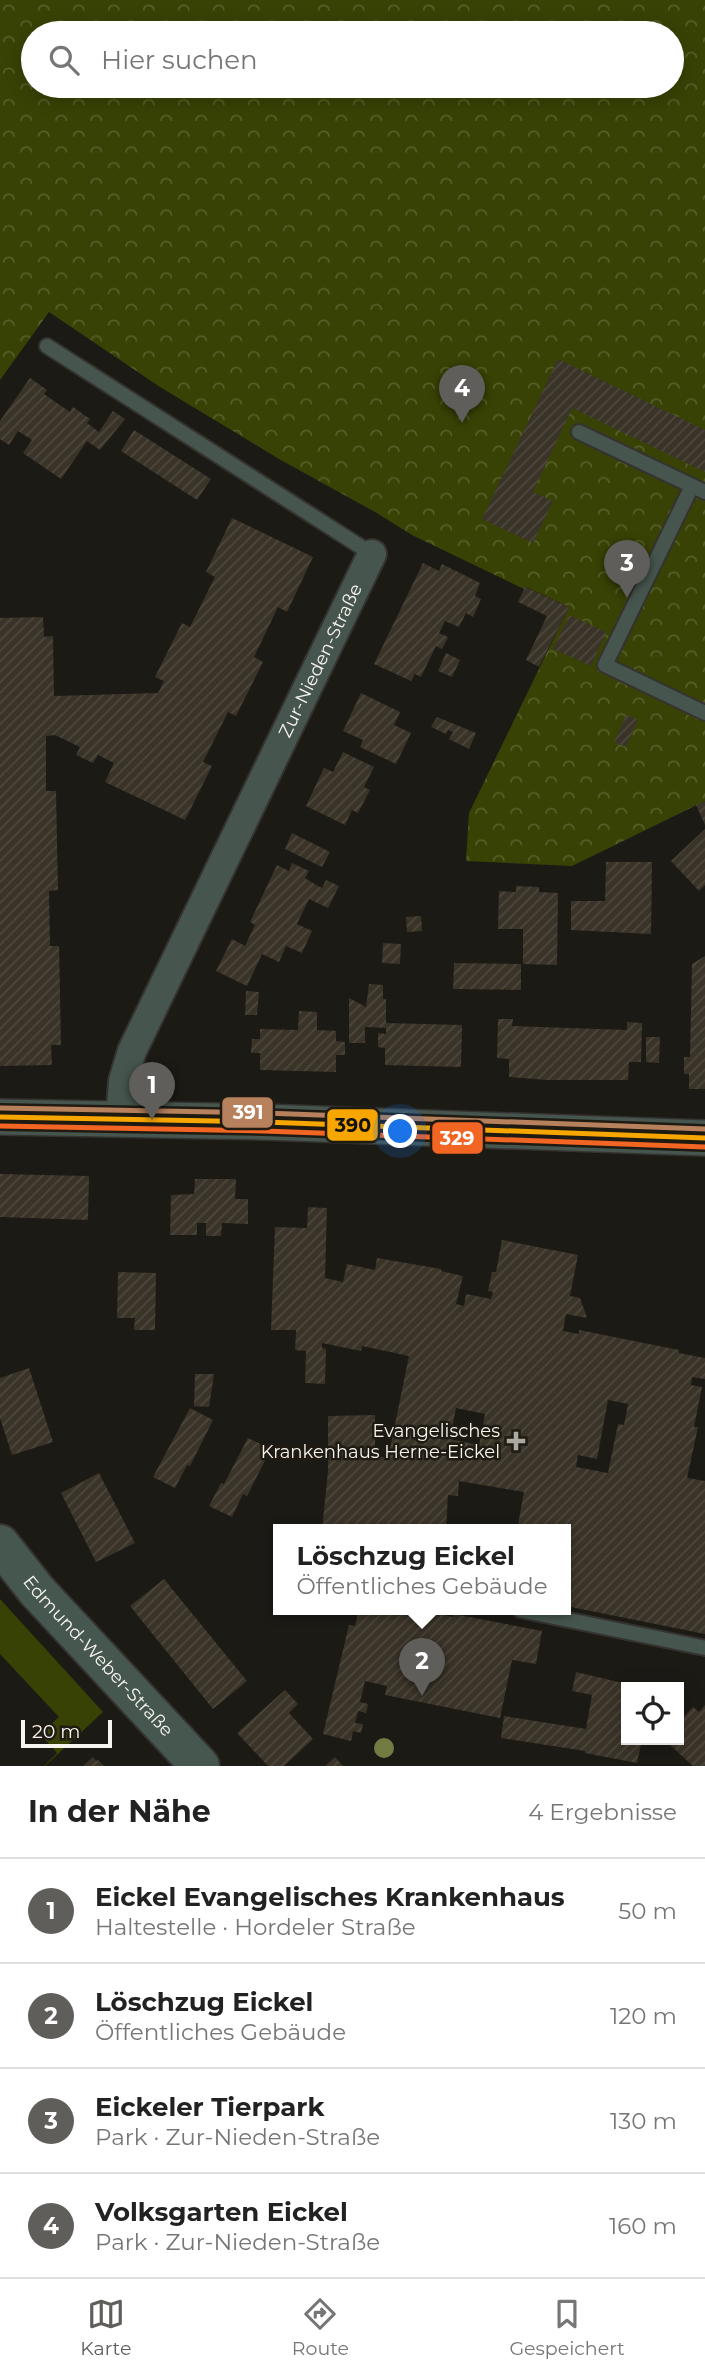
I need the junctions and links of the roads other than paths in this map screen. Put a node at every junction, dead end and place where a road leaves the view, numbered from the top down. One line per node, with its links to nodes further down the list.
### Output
1 (47, 346): 4 (lane, Zur-Nieden-Straße)
2 (579, 432): 3 (lane)
3 (699, 489): 5 (lane)
4 (372, 554): 7 (street, Zur-Nieden-Straße)
5 (705, 713)
6 (0, 1117): 7 (street)
7 (120, 1120): 8 (street)
8 (705, 1138)
9 (0, 1544): 12 (main road, Edmund-Weber-Straße)
10 (544, 1615): 11 (lane)
11 (705, 1648)
12 (200, 1766)

